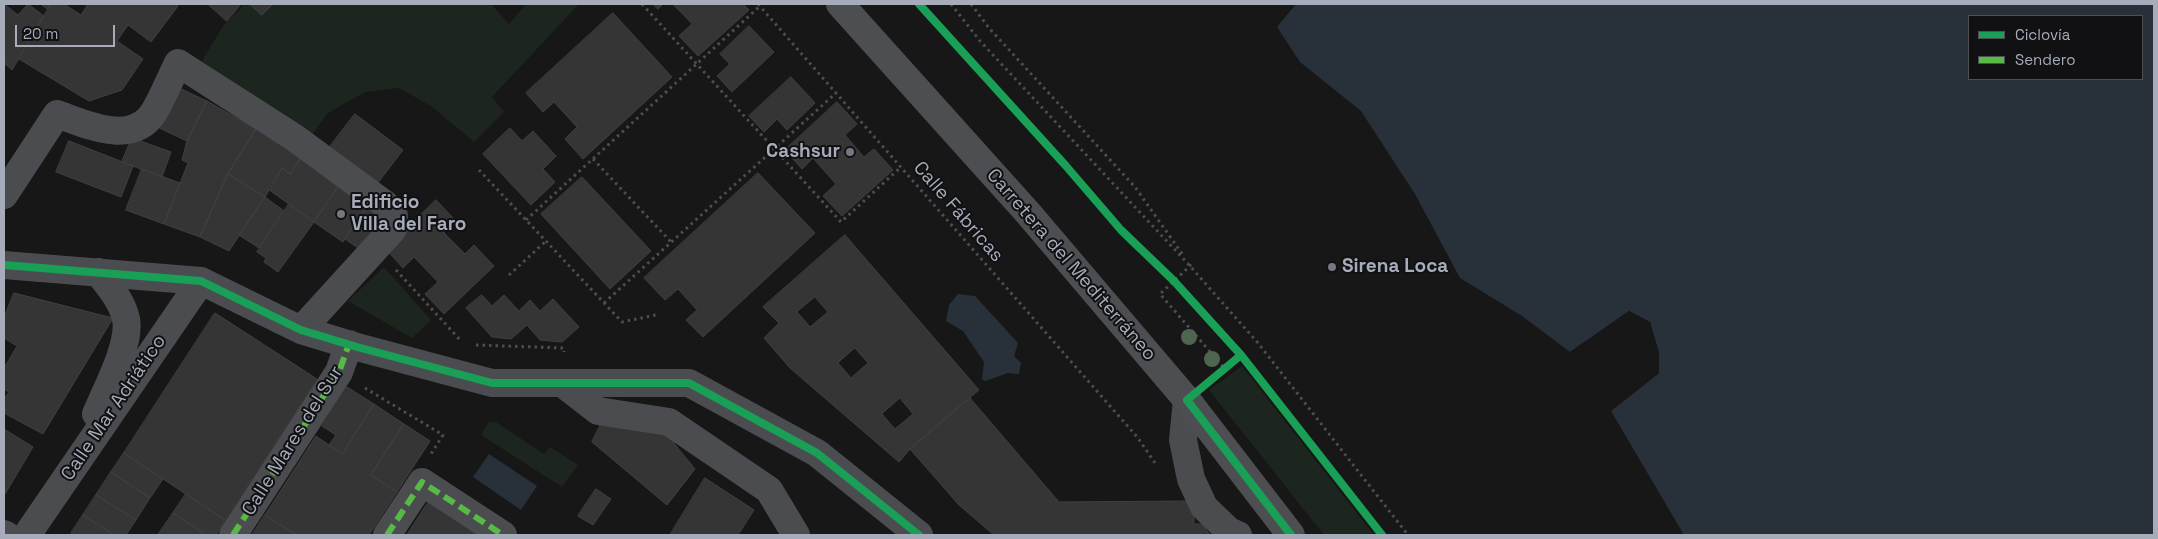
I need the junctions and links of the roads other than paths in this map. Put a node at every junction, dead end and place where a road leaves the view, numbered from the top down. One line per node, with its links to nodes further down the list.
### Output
1 (840, 4): 9 (highway, Carretera del Mediterráneo)
2 (4, 195): 6 (street)
3 (4, 265): 4 (street)
4 (98, 272): 5 (street); 10 (street)
5 (201, 281): 6 (street); 10 (street, Calle Mar Adriático)
6 (302, 330): 7 (street)
7 (349, 344): 8 (street); 13 (street, Calle Mares del Sur)
8 (562, 383): 11 (street); 16 (street)
9 (1187, 400): 17 (street); 18 (highway, Carretera del Mediterráneo)
10 (72, 470): 12 (street, Calle Mar Adriático)
11 (787, 530)
12 (27, 535)
13 (233, 535)
14 (387, 535): 15 (street)
15 (503, 535)
16 (919, 535)
17 (1238, 535)
18 (1291, 535)

